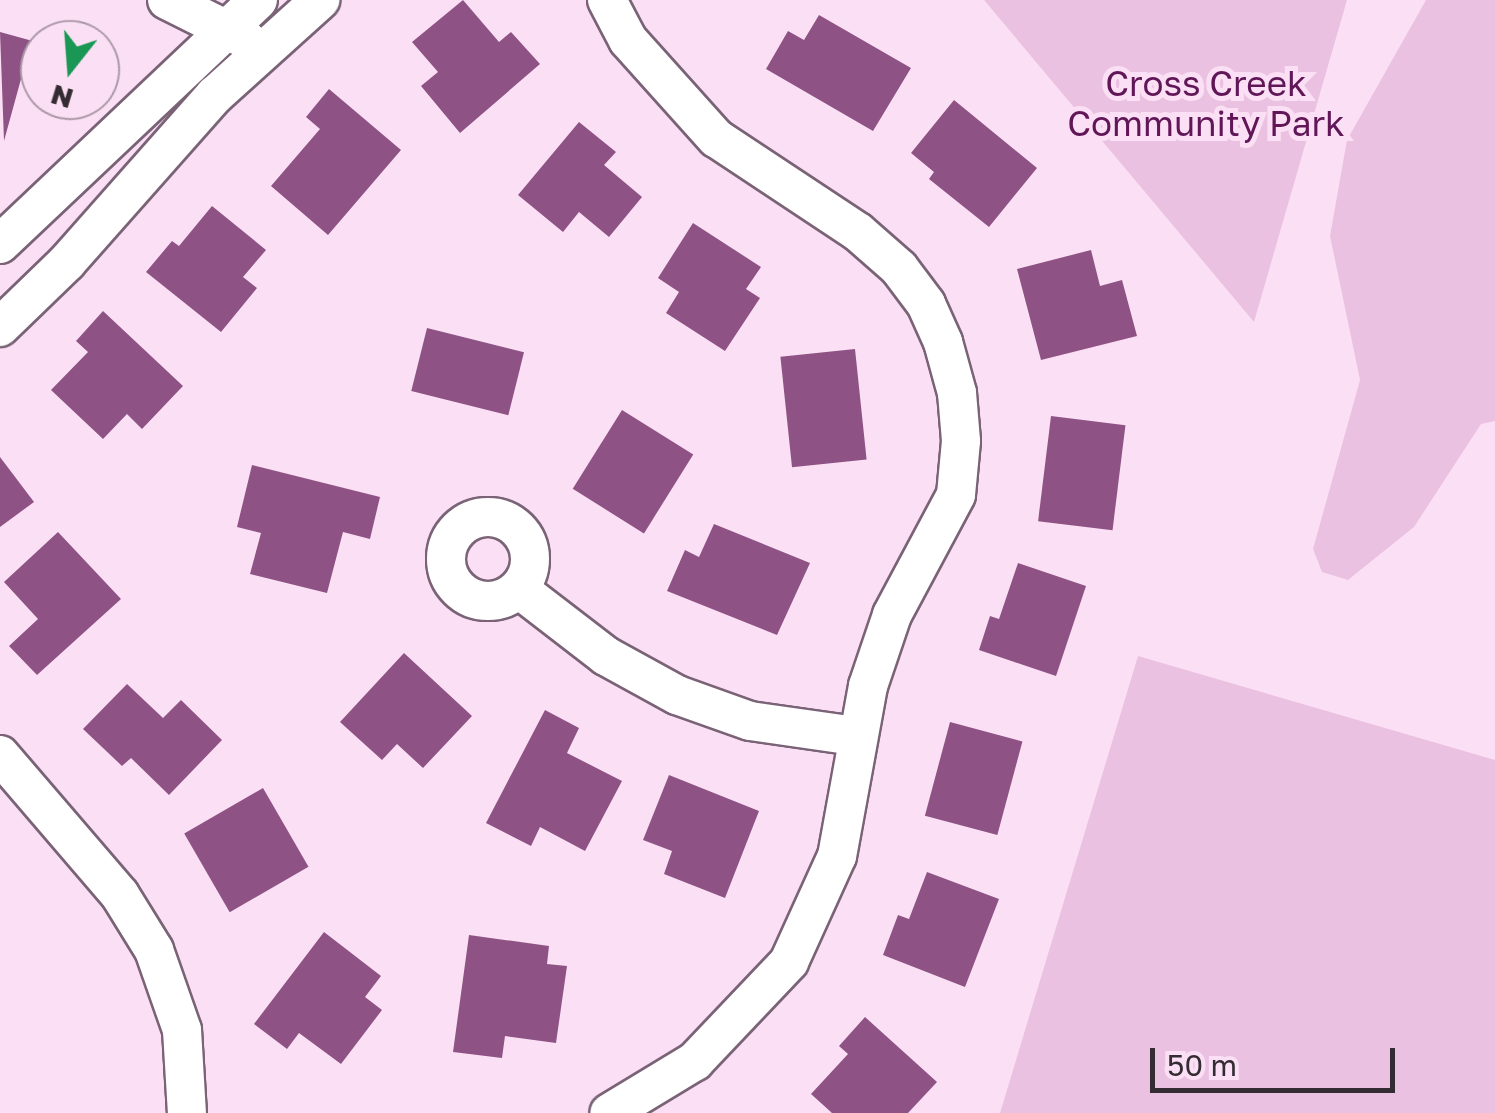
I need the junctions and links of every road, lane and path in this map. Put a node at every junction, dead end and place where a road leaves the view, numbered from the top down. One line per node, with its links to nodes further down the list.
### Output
1 (167, 0): 5 (street)
2 (258, 0): 5 (street)
3 (320, 0): 6 (street)
4 (608, 0): 10 (street)
5 (230, 26): 6 (street); 7 (street)
6 (261, 51): 8 (street)
7 (0, 244)
8 (0, 327)
9 (519, 589): 10 (street)
10 (856, 736): 13 (street)
11 (0, 755): 12 (street)
12 (187, 1113)
13 (609, 1113)

